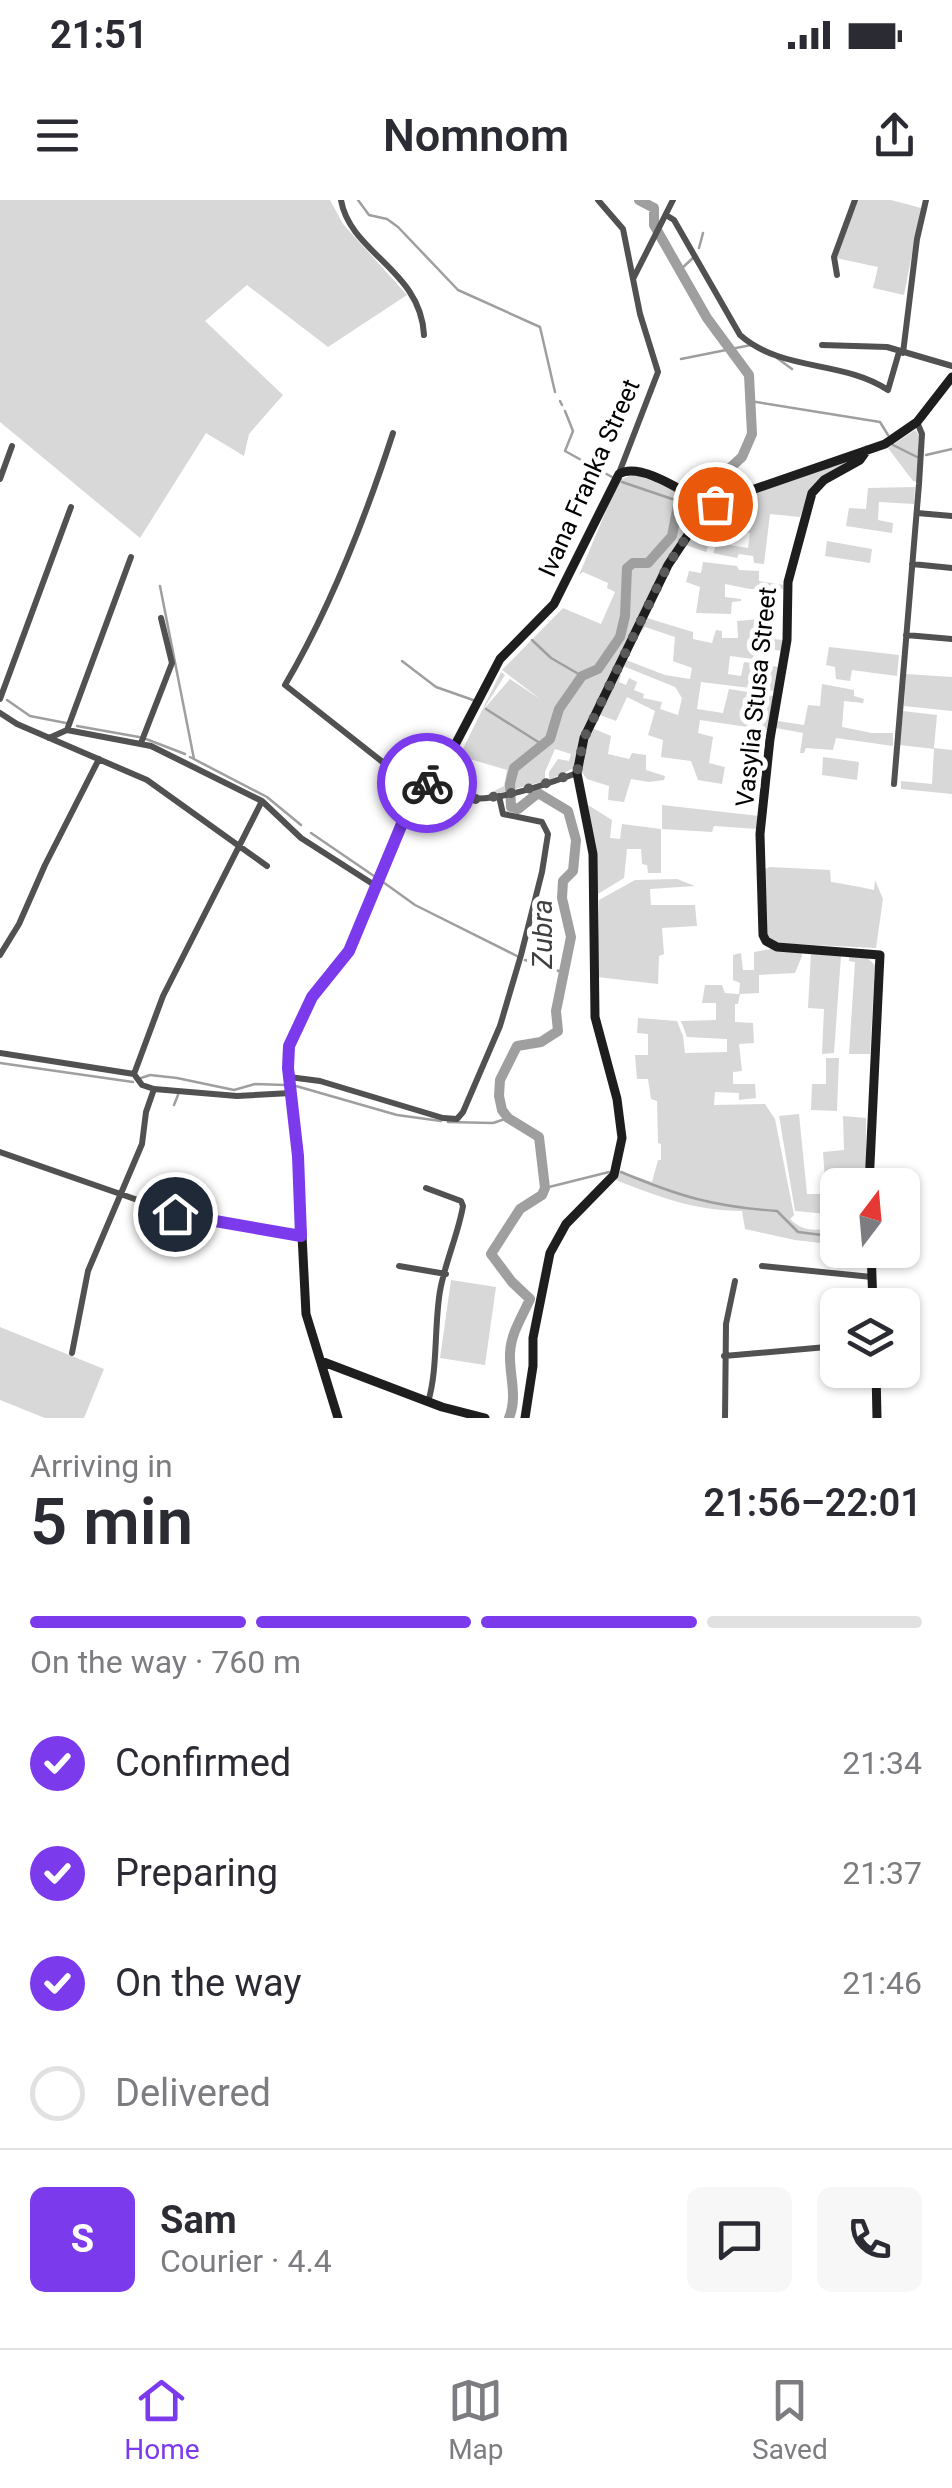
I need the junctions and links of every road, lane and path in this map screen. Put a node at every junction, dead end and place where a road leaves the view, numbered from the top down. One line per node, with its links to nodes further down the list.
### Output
1 (341, 200): 9 (street)
2 (598, 200): 8 (street, Ivana Franka Street)
3 (673, 200): 6 (street)
4 (855, 200): 7 (street)
5 (926, 200): 11 (street)
6 (666, 215): 8 (street); 11 (street)
7 (838, 276)
8 (633, 279): 18 (street, Ivana Franka Street)
9 (424, 335)
10 (822, 346): 11 (street)
11 (901, 352): 12 (street)
12 (952, 366)
13 (952, 378): 14 (street)
14 (917, 422): 17 (street); 22 (street)
15 (393, 433): 39 (street)
16 (12, 446): 19 (street)
17 (868, 448): 20 (street); 52 (street, Vasylia Stusa Street)
18 (619, 474): 20 (street); 37 (street, Ivana Franka Street)
19 (0, 480)
20 (708, 505): 36 (street)
21 (71, 508): 30 (street)
22 (917, 512): 23 (street); 25 (street)
23 (952, 516)
24 (131, 557): 32 (street)
25 (912, 564): 26 (street); 28 (street)
26 (952, 568)
27 (161, 618): 34 (street)
28 (906, 634): 29 (street); 38 (street)
29 (952, 639)
30 (0, 699)
31 (0, 713): 33 (street)
32 (67, 730): 33 (street); 34 (street)
33 (49, 738): 35 (street)
34 (142, 742): 41 (street)
35 (99, 759): 42 (street); 45 (street)
36 (577, 772): 40 (street); 71 (street)
37 (428, 782): 39 (street, Ivana Franka Street); 40 (street)
38 (894, 784)
39 (418, 790): 44 (street, Ivana Franka Street)
40 (502, 795): 48 (street)
41 (262, 801): 42 (street); 44 (street)
42 (238, 846): 43 (street); 47 (street)
43 (267, 866)
44 (376, 886): 48 (street, Ivana Franka Street)
45 (0, 956)
46 (0, 1053): 47 (street)
47 (134, 1074): 49 (street)
48 (288, 1077): 50 (street, Ivana Franka Street)
49 (154, 1089): 50 (street); 54 (street)
50 (292, 1093): 55 (street, Ivana Franka Street)
51 (0, 1152): 54 (street)
52 (870, 1168)
53 (426, 1188): 59 (street)
54 (119, 1196): 55 (street); 64 (street)
55 (301, 1236): 66 (street, Ivana Franka Street)
56 (399, 1266): 59 (street)
57 (762, 1266): 60 (street)
58 (872, 1268): 60 (street)
59 (446, 1274): 68 (street)
60 (872, 1277): 62 (street)
61 (736, 1281): 65 (street)
62 (872, 1288)
63 (820, 1348): 65 (street)
64 (72, 1353)
65 (724, 1356): 72 (street)
66 (321, 1361): 68 (street); 69 (street, Ivana Franka Street)
67 (876, 1388): 73 (street)
68 (428, 1402): 70 (street)
69 (338, 1418)
70 (485, 1418)
71 (524, 1418)
72 (725, 1418)
73 (877, 1418)

